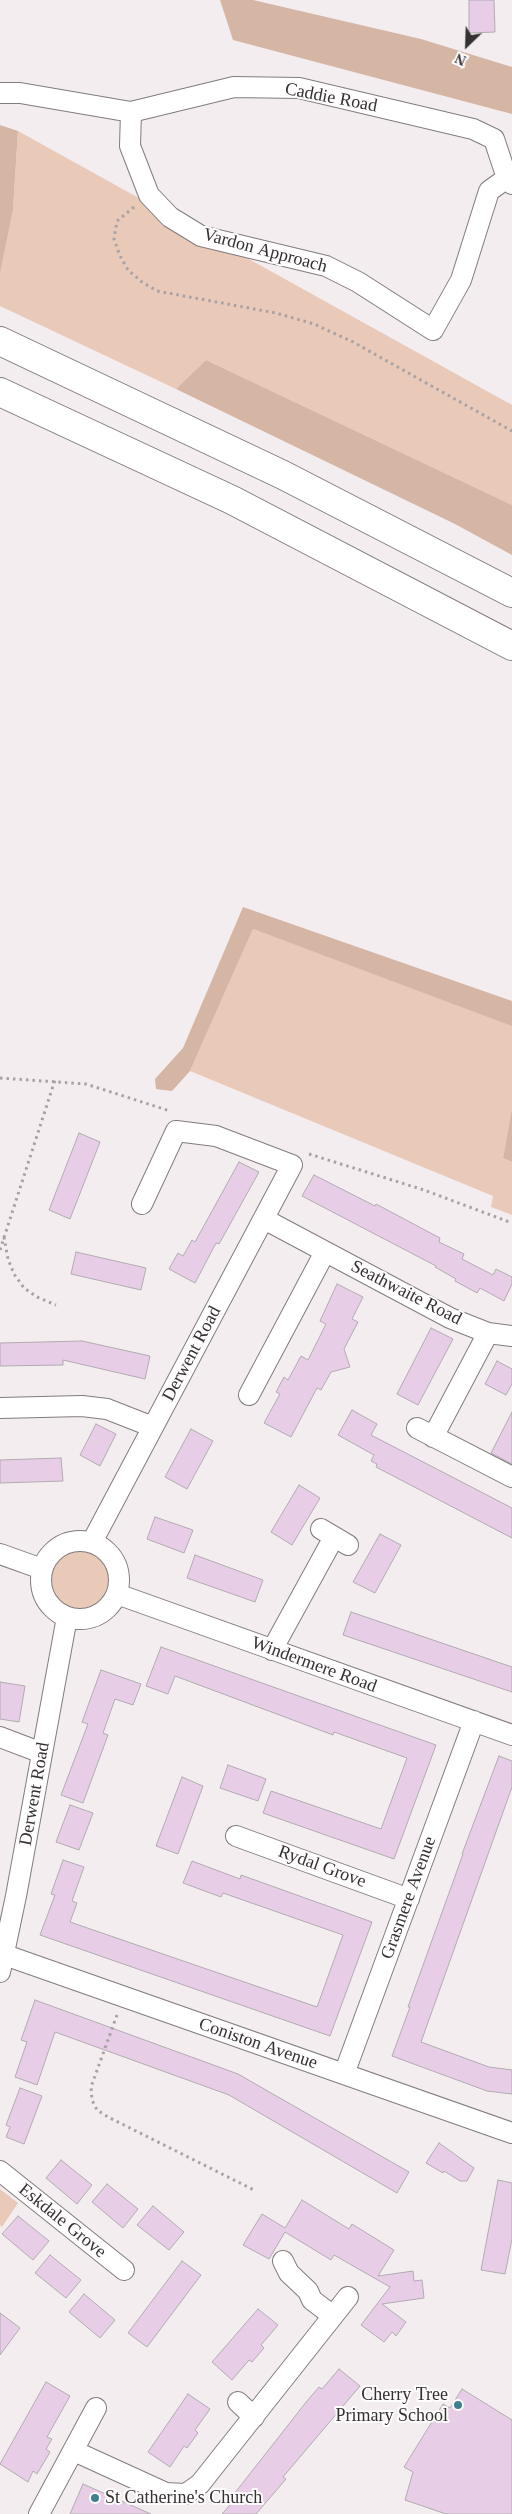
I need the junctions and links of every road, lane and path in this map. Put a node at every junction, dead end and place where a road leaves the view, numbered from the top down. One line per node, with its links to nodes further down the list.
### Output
1 (0, 93): 2 (street, Caddie Road)
2 (131, 112): 3 (street, Caddie Road); 4 (street, Vardon Approach)
3 (510, 181): 4 (street, Vardon Approach)
4 (149, 195): 7 (path)
5 (0, 341): 8 (highway)
6 (0, 392): 9 (highway)
7 (512, 431)
8 (512, 593)
9 (512, 646)
10 (0, 1078): 11 (path)
11 (55, 1080): 12 (path); 17 (path)
12 (171, 1112)
13 (292, 1165): 14 (street); 15 (street, Derwent Road); 16 (path)
14 (142, 1204)
15 (264, 1219): 19 (street, Seathwaite Road); 25 (street, Derwent Road)
16 (512, 1223)
17 (4, 1236): 18 (path); 20 (path)
18 (0, 1250)
19 (325, 1252): 21 (street, Seathwaite Road); 23 (street)
20 (56, 1305)
21 (488, 1333): 22 (street, Seathwaite Road); 26 (street)
22 (512, 1336)
23 (248, 1395)
24 (0, 1408): 25 (street)
25 (153, 1427): 28 (street, Derwent Road)
26 (512, 1477)
27 (334, 1537): 33 (street)
28 (92, 1542): 30 (street); 31 (street)
29 (0, 1554): 30 (street)
30 (42, 1569): 32 (street)
31 (117, 1594): 32 (street); 33 (street, Windermere Road)
32 (66, 1617): 37 (street, Derwent Road)
33 (272, 1650): 34 (street, Windermere Road)
34 (474, 1721): 35 (street, Windermere Road); 39 (street, Grasmere Avenue)
35 (512, 1735)
36 (0, 1737): 37 (street)
37 (42, 1752): 40 (street, Derwent Road)
38 (236, 1836): 39 (street, Rydal Grove)
39 (409, 1899): 42 (street, Grasmere Avenue)
40 (3, 1955): 41 (street, Coniston Avenue)
41 (124, 1997): 42 (street, Coniston Avenue); 45 (path)
42 (344, 2074): 43 (street, Coniston Avenue)
43 (512, 2133)
44 (0, 2171): 47 (street, Eskdale Grove)
45 (254, 2190)
46 (283, 2261): 49 (street)
47 (124, 2270)
48 (348, 2297): 49 (street)
49 (333, 2316): 52 (street)
50 (238, 2402): 52 (street)
51 (96, 2408): 53 (street)
52 (254, 2416): 53 (street)
53 (74, 2451): 54 (street)
54 (39, 2514)

